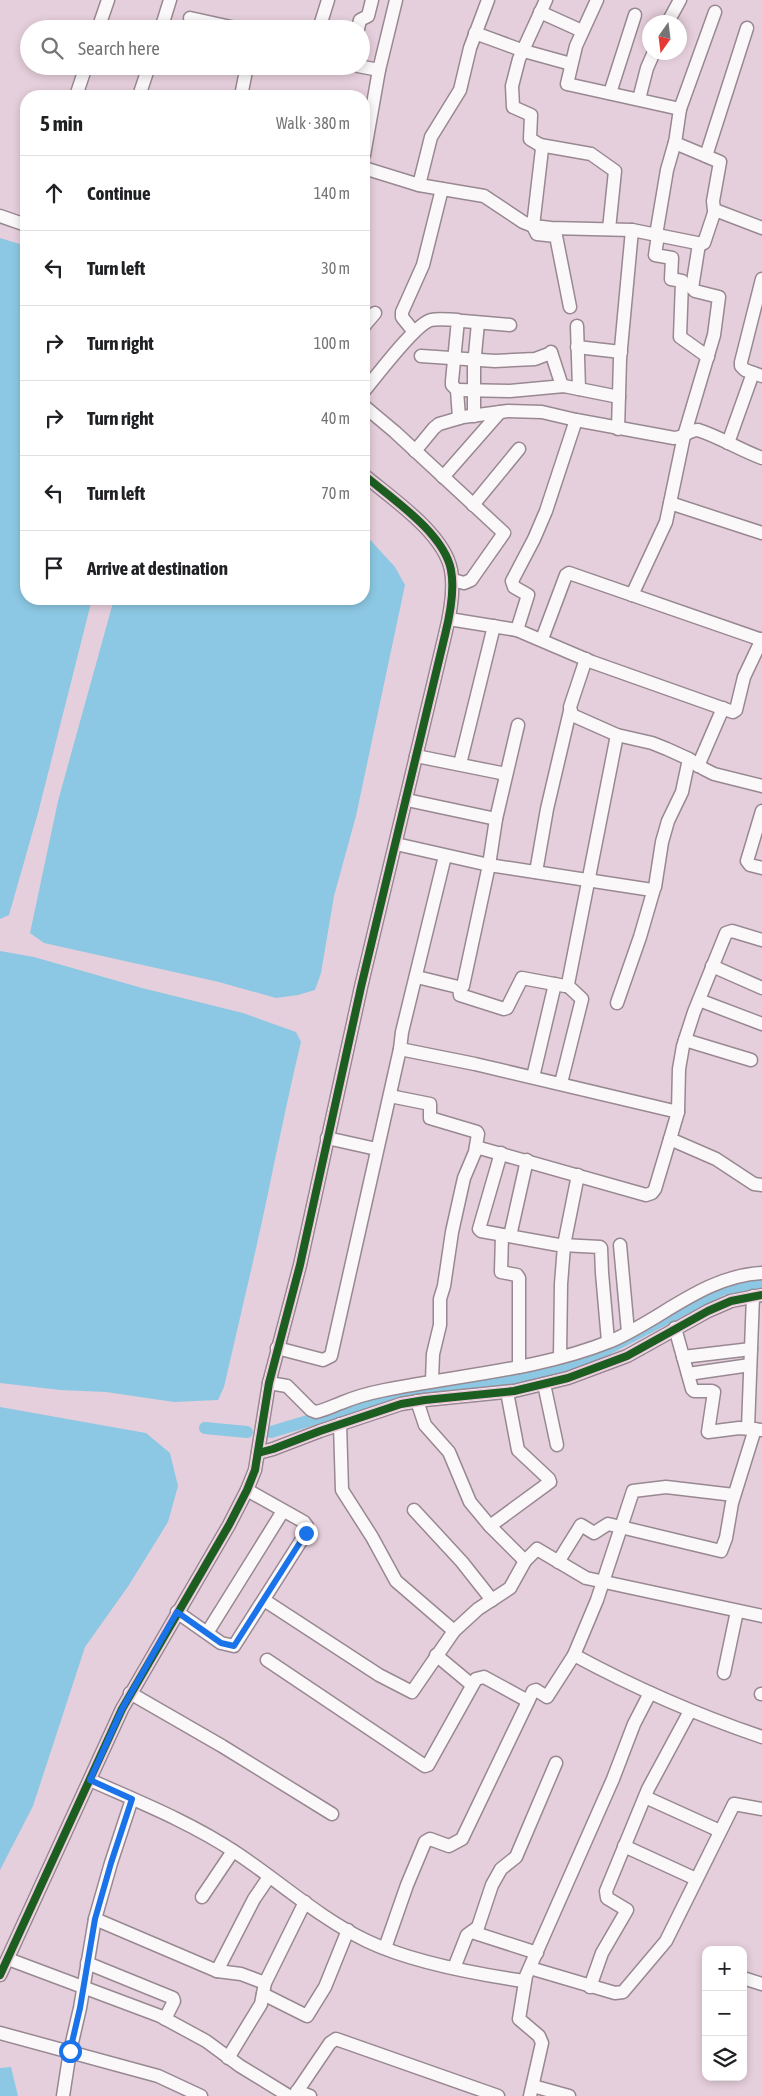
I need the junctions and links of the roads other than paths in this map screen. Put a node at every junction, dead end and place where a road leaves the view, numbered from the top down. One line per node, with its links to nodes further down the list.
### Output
1 (170, 0): 15 (street)
2 (328, 0): 17 (street)
3 (372, 0): 18 (street)
4 (396, 0): 26 (street)
5 (488, 0): 21 (street)
6 (597, 0): 20 (street)
7 (679, 0): 11 (street)
8 (106, 1): 14 (street)
9 (540, 4): 20 (street); 22 (street)
10 (715, 12): 36 (street)
11 (672, 15)
12 (635, 16): 33 (street)
13 (190, 18): 16 (street)
14 (101, 20)
15 (164, 20)
16 (199, 20)
17 (322, 20)
18 (360, 20)
19 (747, 28): 39 (street)
20 (582, 31): 24 (street)
21 (475, 33): 22 (street); 41 (street)
22 (524, 51): 24 (street); 38 (street)
23 (650, 60): 35 (street)
24 (571, 64): 33 (street)
25 (370, 68): 26 (street)
26 (379, 70): 34 (street)
27 (83, 75): 30 (street)
28 (146, 75): 31 (street)
29 (245, 75): 32 (street)
30 (78, 90)
31 (142, 90)
32 (242, 90)
33 (610, 94): 35 (street)
34 (370, 99)
35 (639, 99): 36 (street)
36 (680, 109): 37 (street)
37 (675, 142): 39 (street); 50 (street)
38 (540, 145): 46 (street); 48 (street)
39 (706, 156): 43 (street)
40 (370, 170): 41 (street)
41 (419, 185): 42 (street)
42 (442, 189): 46 (street); 61 (street)
43 (714, 210): 47 (street); 51 (street)
44 (0, 216): 45 (street)
45 (20, 222)
46 (533, 226): 48 (street); 53 (street)
47 (762, 228)
48 (609, 230): 49 (street)
49 (632, 230): 50 (street); 63 (street)
50 (657, 235): 51 (street); 65 (street)
51 (700, 244): 65 (street)
52 (762, 279): 60 (street)
53 (570, 307)
54 (375, 313): 55 (street)
55 (370, 319)
56 (463, 321): 57 (street)
57 (478, 323): 58 (street); 67 (street)
58 (510, 325)
59 (577, 326): 62 (street)
60 (756, 329): 68 (street)
61 (414, 332): 66 (street); 69 (street)
62 (576, 347): 63 (street); 72 (street)
63 (621, 352): 74 (street)
64 (421, 356): 66 (street)
65 (708, 357): 81 (street)
66 (454, 358): 67 (street); 73 (street)
67 (475, 359): 70 (street); 71 (street)
68 (758, 375): 82 (street)
69 (370, 384)
70 (562, 386): 71 (street); 72 (street)
71 (474, 389): 73 (street); 77 (street)
72 (579, 389): 74 (street)
73 (458, 390): 78 (street)
74 (619, 397): 80 (street)
75 (370, 411): 84 (street)
76 (500, 412): 77 (street); 79 (street); 86 (street)
77 (474, 416): 78 (street)
78 (459, 418): 84 (street)
79 (576, 420): 80 (street); 95 (street)
80 (618, 428): 81 (street)
81 (684, 436): 82 (street); 88 (street)
82 (728, 442): 85 (street)
83 (519, 449): 89 (street)
84 (415, 451): 86 (street)
85 (762, 458)
86 (443, 477): 89 (street)
87 (370, 480): 91 (street)
88 (670, 503): 90 (street); 92 (street)
89 (473, 505): 91 (street)
90 (762, 533)
91 (453, 580): 93 (street)
92 (632, 595): 96 (street); 97 (street)
93 (448, 619): 94 (street); 103 (street)
94 (494, 626): 95 (street); 105 (street)
95 (517, 630): 96 (street)
96 (542, 639): 98 (street)
97 (762, 640): 99 (street)
98 (586, 659): 99 (street); 100 (street)
99 (722, 708): 104 (street)
100 (570, 711): 102 (street); 115 (street)
101 (518, 725): 106 (street)
102 (617, 735): 104 (street); 116 (street)
103 (416, 756): 105 (street); 108 (street)
104 (694, 762): 107 (street); 117 (street)
105 (460, 764): 106 (street)
106 (506, 774): 110 (street)
107 (762, 786)
108 (406, 800): 110 (street); 111 (street)
109 (762, 811): 114 (street)
110 (496, 819): 113 (street)
111 (396, 844): 112 (street); 134 (street)
112 (445, 856): 113 (street); 120 (street)
113 (489, 865): 115 (street); 122 (street)
114 (762, 868)
115 (536, 872): 116 (street)
116 (589, 881): 117 (street); 121 (street)
117 (654, 889): 125 (street)
118 (762, 940): 119 (street)
119 (712, 966): 123 (street); 124 (street)
120 (417, 977): 122 (street); 128 (street)
121 (561, 985): 122 (street); 130 (street); 131 (street)
122 (459, 987)
123 (762, 988)
124 (699, 1000): 126 (street); 127 (street)
125 (617, 1002)
126 (762, 1024)
127 (685, 1040): 129 (street); 133 (street)
128 (400, 1049): 130 (street); 132 (street)
129 (751, 1060)
130 (533, 1077): 131 (street)
131 (561, 1083): 133 (street)
132 (390, 1096): 136 (street); 150 (street)
133 (678, 1112): 135 (street)
134 (327, 1138): 137 (street); 150 (street)
135 (670, 1139): 140 (street); 141 (street)
136 (476, 1147): 138 (street); 157 (street)
137 (372, 1148)
138 (501, 1153): 139 (street); 142 (street)
139 (528, 1160): 140 (street); 142 (street)
140 (578, 1175): 143 (street)
141 (762, 1185)
142 (506, 1236): 143 (street); 155 (street)
143 (563, 1245): 149 (street); 152 (street)
144 (620, 1245): 148 (street)
145 (762, 1272): 148 (street)
146 (757, 1296): 147 (street); 151 (street)
147 (675, 1328): 153 (street); 159 (street)
148 (628, 1332): 149 (street)
149 (608, 1341): 152 (street)
150 (277, 1348): 158 (street)
151 (751, 1349): 153 (street); 154 (street)
152 (560, 1357): 155 (street)
153 (683, 1357): 156 (street)
154 (750, 1365): 156 (street); 163 (street)
155 (519, 1367): 157 (street)
156 (688, 1374): 163 (street)
157 (432, 1380): 158 (street)
158 (269, 1383): 165 (street)
159 (544, 1384): 160 (street); 164 (street)
160 (507, 1392): 161 (street); 170 (street)
161 (417, 1401): 162 (street); 170 (street)
162 (340, 1424): 165 (street); 180 (street)
163 (755, 1429): 167 (street)
164 (557, 1445)
165 (258, 1453): 166 (street)
166 (247, 1490): 169 (street); 178 (street)
167 (734, 1495): 171 (street); 171 (street)
168 (414, 1510): 176 (street)
169 (283, 1511): 175 (street); 181 (street)
170 (490, 1526): 172 (street)
171 (622, 1528): 173 (street); 174 (street)
172 (525, 1561): 173 (street); 176 (street)
173 (558, 1562): 174 (street)
174 (602, 1582): 177 (street); 183 (street)
175 (264, 1600): 181 (street); 182 (street)
176 (492, 1600): 180 (street)
177 (737, 1611): 179 (street); 185 (street)
178 (177, 1612): 181 (street); 187 (street)
179 (762, 1616)
180 (454, 1631): 182 (street)
181 (207, 1633)
182 (436, 1655): 186 (street)
183 (574, 1655): 188 (street); 189 (street)
184 (267, 1660): 186 (street)
185 (724, 1673)
186 (472, 1685): 189 (street)
187 (130, 1693): 193 (street); 197 (street)
188 (650, 1693): 190 (street); 209 (street)
189 (528, 1701): 208 (street)
190 (690, 1711): 191 (street); 194 (street)
191 (762, 1737)
192 (556, 1763): 207 (street)
193 (90, 1780): 195 (street); 210 (street)
194 (645, 1797): 198 (street); 199 (street)
195 (132, 1799): 200 (street); 205 (street)
196 (762, 1808): 198 (street)
197 (332, 1814)
198 (720, 1831): 202 (street)
199 (624, 1846): 202 (street); 220 (street)
200 (233, 1851): 201 (street); 203 (street)
201 (269, 1877): 204 (street); 214 (street)
202 (696, 1879): 220 (street)
203 (202, 1897)
204 (305, 1902): 206 (street); 221 (street)
205 (95, 1919): 211 (street); 214 (street)
206 (348, 1930): 208 (street); 221 (street)
207 (472, 1932): 209 (street); 212 (street)
208 (385, 1948): 212 (street)
209 (537, 1953): 213 (street)
210 (8, 1959): 215 (street); 219 (street)
211 (87, 1963): 219 (street); 222 (street)
212 (454, 1968): 217 (street)
213 (530, 1968): 217 (street); 220 (street)
214 (217, 1971): 221 (street)
215 (0, 1975)
216 (747, 1979): 218 (street)
217 (524, 1981): 226 (street)
218 (762, 1984)
219 (84, 1986): 222 (street); 224 (street)
220 (590, 1986)
221 (264, 1988): 225 (street)
222 (165, 2019): 225 (street)
223 (0, 2033): 224 (street)
224 (70, 2051): 228 (street); 229 (street)
225 (228, 2058): 227 (street)
226 (531, 2091): 232 (street)
227 (293, 2094): 230 (street); 231 (street)
228 (63, 2096)
229 (201, 2096)
230 (310, 2096)
231 (498, 2096)
232 (569, 2096)

